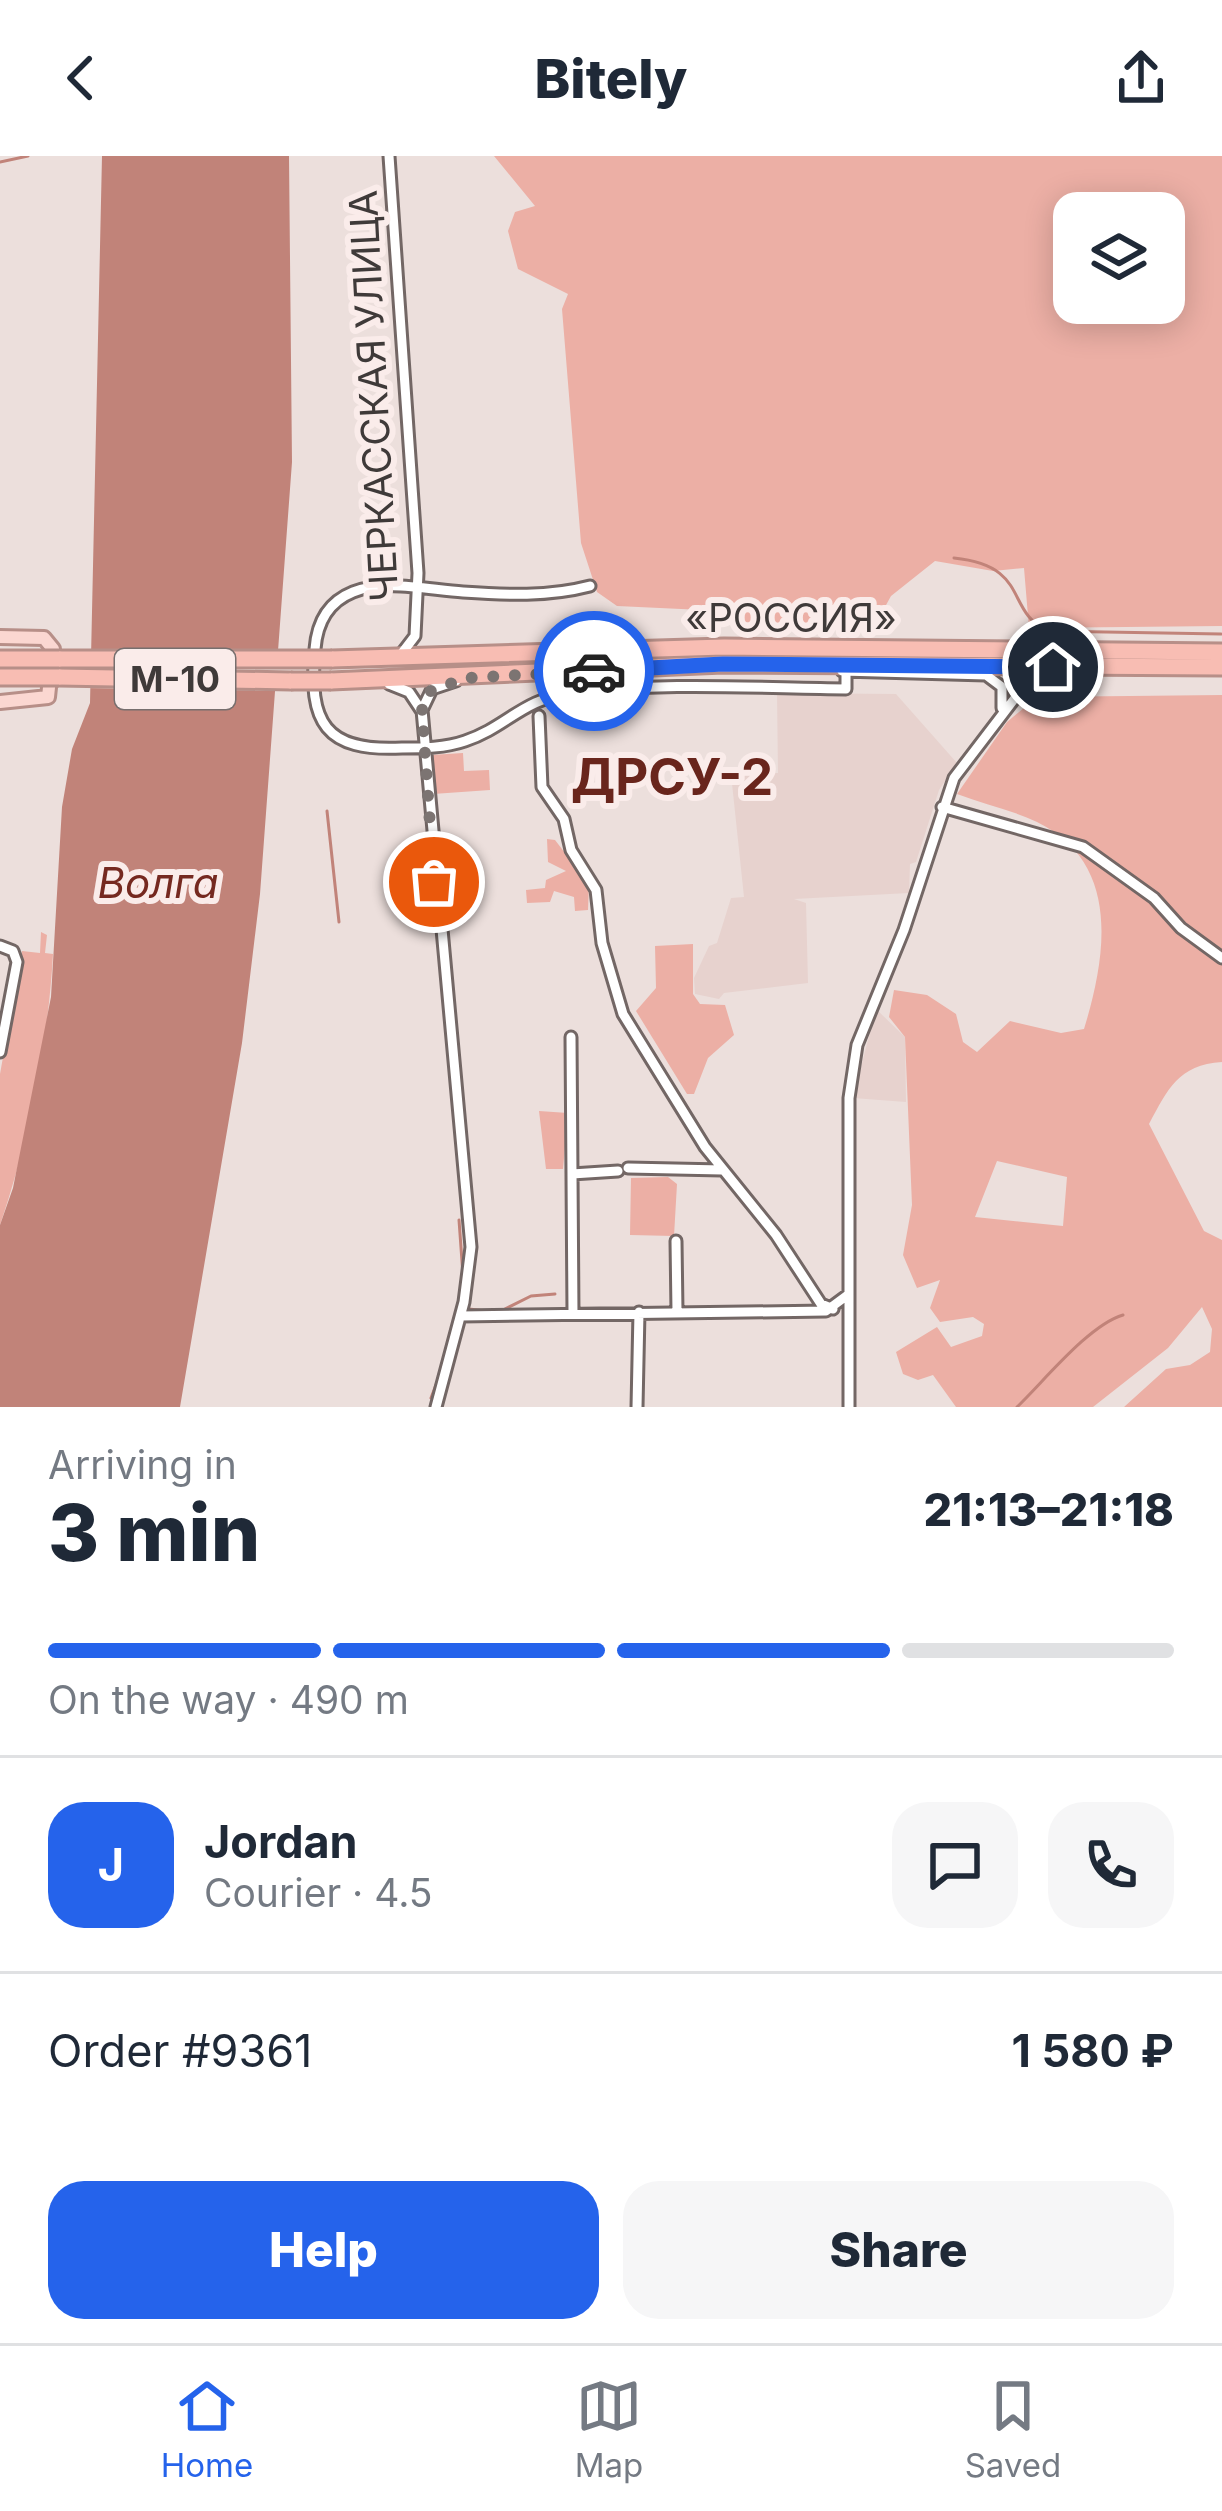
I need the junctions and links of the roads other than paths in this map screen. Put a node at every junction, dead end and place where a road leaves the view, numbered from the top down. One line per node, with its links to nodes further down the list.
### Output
1 (389, 156): 3 (street, ЧЕРКАССКАЯ УЛИЦА)
2 (590, 586): 3 (street)
3 (417, 588): 4 (street, ЧЕРКАССКАЯ УЛИЦА); 20 (street)
4 (415, 633): 7 (street, ЧЕРКАССКАЯ УЛИЦА); 9 (street, ЧЕРКАССКАЯ УЛИЦА)
5 (0, 638): 16 (main road)
6 (1222, 652): 7 (highway, «РОССИЯ» / М-10)
7 (465, 658): 9 (highway, «РОССИЯ» / М-10)
8 (0, 659): 9 (highway, «РОССИЯ» / М-10, bridge)
9 (340, 659)
10 (1092, 667): 11 (highway, «РОССИЯ» / М-10); 12 (highway, «РОССИЯ» / М-10); 19 (street)
11 (1222, 667)
12 (838, 669): 14 (highway, «РОССИЯ» / М-10); 19 (street); 20 (street)
13 (0, 677): 15 (highway, М-10, bridge)
14 (466, 678): 15 (highway, М-10); 17 (street)
15 (340, 681): 17 (street)
16 (0, 702)
17 (422, 715): 20 (street)
18 (539, 716): 26 (street)
19 (998, 719): 21 (street)
20 (425, 747): 34 (street)
21 (942, 807): 23 (street); 29 (street)
22 (2, 946): 25 (street)
23 (1222, 958)
24 (571, 1037): 27 (street)
25 (0, 1052)
26 (722, 1171): 27 (street); 30 (street)
27 (572, 1174): 33 (street)
28 (676, 1241): 31 (street)
29 (849, 1294): 30 (street); 37 (street)
30 (833, 1310): 31 (street)
31 (677, 1311): 32 (street)
32 (638, 1312): 33 (street); 36 (street)
33 (573, 1313): 34 (street)
34 (461, 1316): 35 (street)
35 (436, 1407)
36 (637, 1407)
37 (849, 1407)

